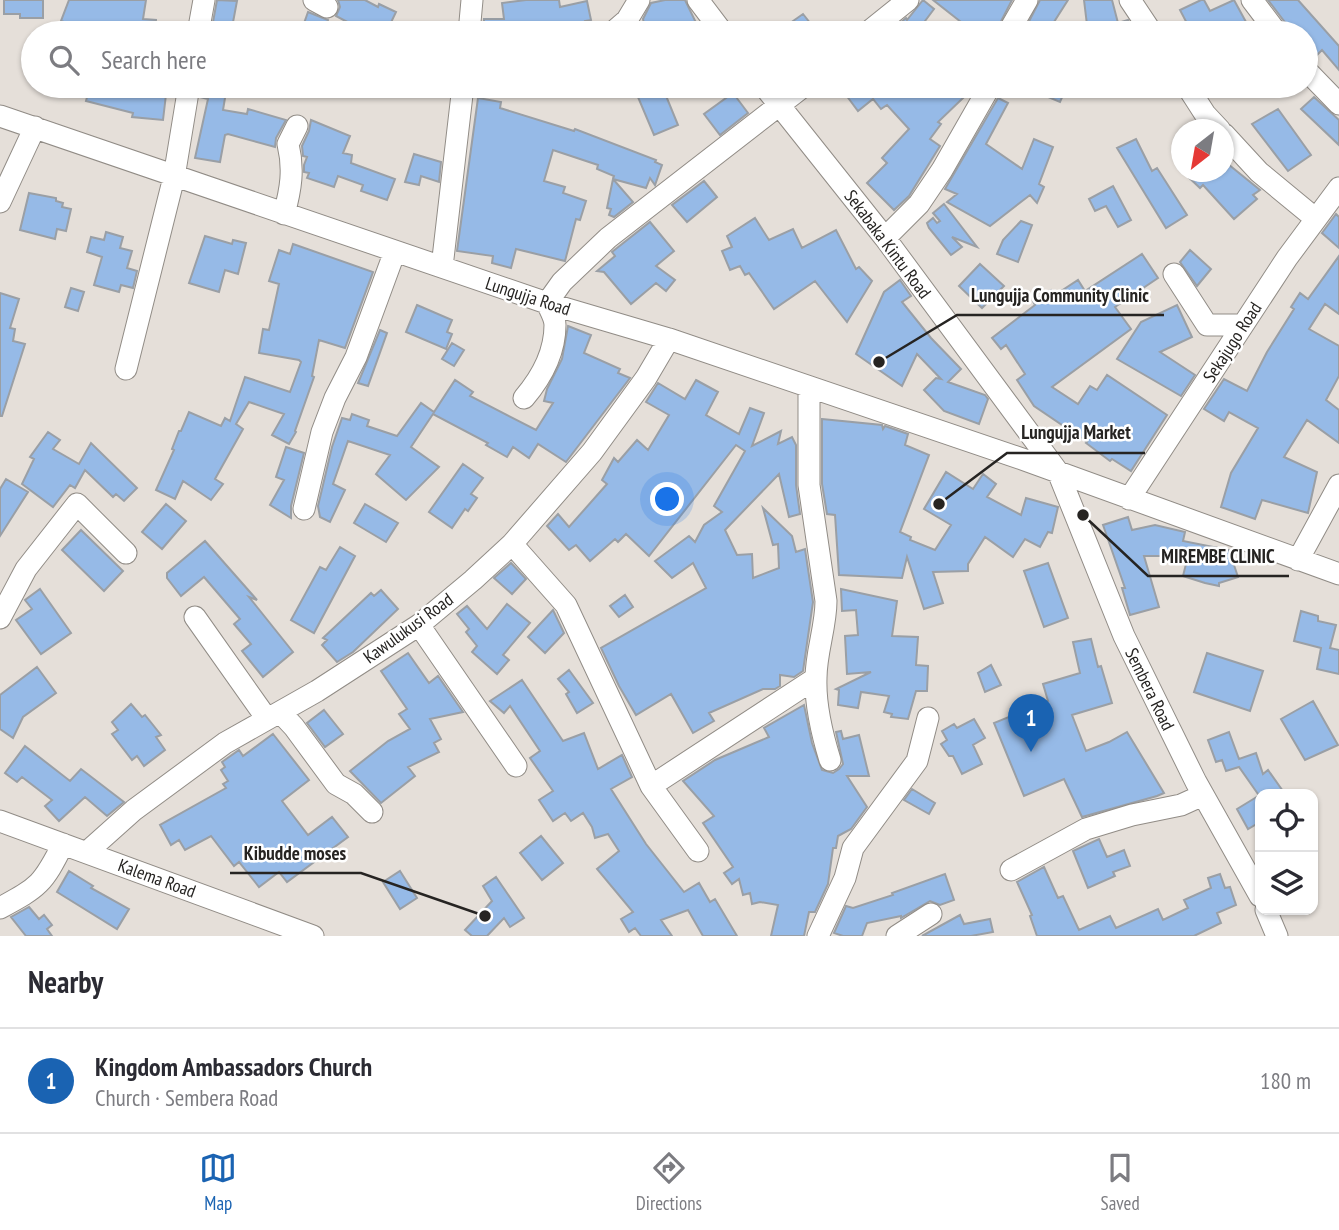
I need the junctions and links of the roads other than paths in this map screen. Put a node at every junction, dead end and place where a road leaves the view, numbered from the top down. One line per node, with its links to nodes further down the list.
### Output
1 (204, 0): 9 (street)
2 (472, 0): 10 (street)
3 (639, 0): 11 (street)
4 (698, 0): 12 (street)
5 (908, 0): 13 (street)
6 (1027, 0): 14 (street)
7 (1130, 0): 15 (street)
8 (1252, 0): 16 (street)
9 (200, 21)
10 (470, 21)
11 (626, 21)
12 (714, 21)
13 (882, 21)
14 (1015, 21)
15 (1144, 21)
16 (1268, 21)
17 (1318, 82): 24 (street)
18 (188, 98): 31 (street)
19 (462, 98): 38 (street)
20 (774, 98): 25 (street, Sekabaka Kintu Road)
21 (790, 98): 25 (street)
22 (983, 98): 36 (street)
23 (1194, 98): 27 (street)
24 (1339, 104)
25 (780, 106): 36 (street, Sekabaka Kintu Road); 40 (street)
26 (0, 116): 29 (street, Lungujja Road)
27 (1210, 119)
28 (298, 126): 34 (street)
29 (35, 127): 31 (street, Lungujja Road); 33 (street)
30 (1234, 146): 35 (street)
31 (174, 177): 34 (street, Lungujja Road); 43 (street)
32 (1339, 188): 35 (street, Sekajugo Road)
33 (0, 202)
34 (284, 214): 37 (street, Lungujja Road)
35 (1316, 219): 41 (street, Sekajugo Road)
36 (885, 239): 46 (street, Sekabaka Kintu Road)
37 (394, 251): 38 (street, Lungujja Road); 49 (street)
38 (442, 267): 40 (street, Lungujja Road)
39 (1174, 274): 41 (street)
40 (547, 303): 42 (street, Lungujja Road); 45 (street)
41 (1243, 325): 48 (street, Sekajugo Road)
42 (669, 339): 44 (street, Lungujja Road); 50 (street, Kawulukusi Road)
43 (126, 369)
44 (809, 387): 46 (street, Lungujja Road); 57 (street)
45 (524, 398)
46 (1058, 472): 48 (street, Lungujja Road); 63 (street, Sembera Road)
47 (1339, 485): 52 (street)
48 (1129, 499): 52 (street, Lungujja Road)
49 (304, 509)
50 (512, 544): 56 (street, Kawulukusi Road); 62 (street)
51 (126, 553): 55 (street)
52 (1298, 560): 53 (street, Lungujja Road)
53 (1339, 574)
54 (195, 617): 58 (street)
55 (0, 618)
56 (419, 625): 58 (street, Kawulukusi Road); 61 (street)
57 (816, 678): 60 (street); 62 (street)
58 (273, 716): 64 (street); 68 (street, Kawulukusi Road)
59 (928, 718): 75 (street)
60 (830, 760)
61 (516, 766)
62 (651, 786): 67 (street)
63 (1203, 795): 69 (street); 70 (street, Sembera Road)
64 (372, 812)
65 (0, 821): 66 (street, Kalema Road)
66 (63, 844): 68 (street, Kalema Road); 71 (street)
67 (698, 851)
68 (87, 852): 74 (street, Kalema Road)
69 (1012, 870)
70 (1255, 888)
71 (0, 908)
72 (931, 914): 76 (street)
73 (1268, 915): 77 (street)
74 (313, 936)
75 (818, 936)
76 (897, 936)
77 (1277, 936)

